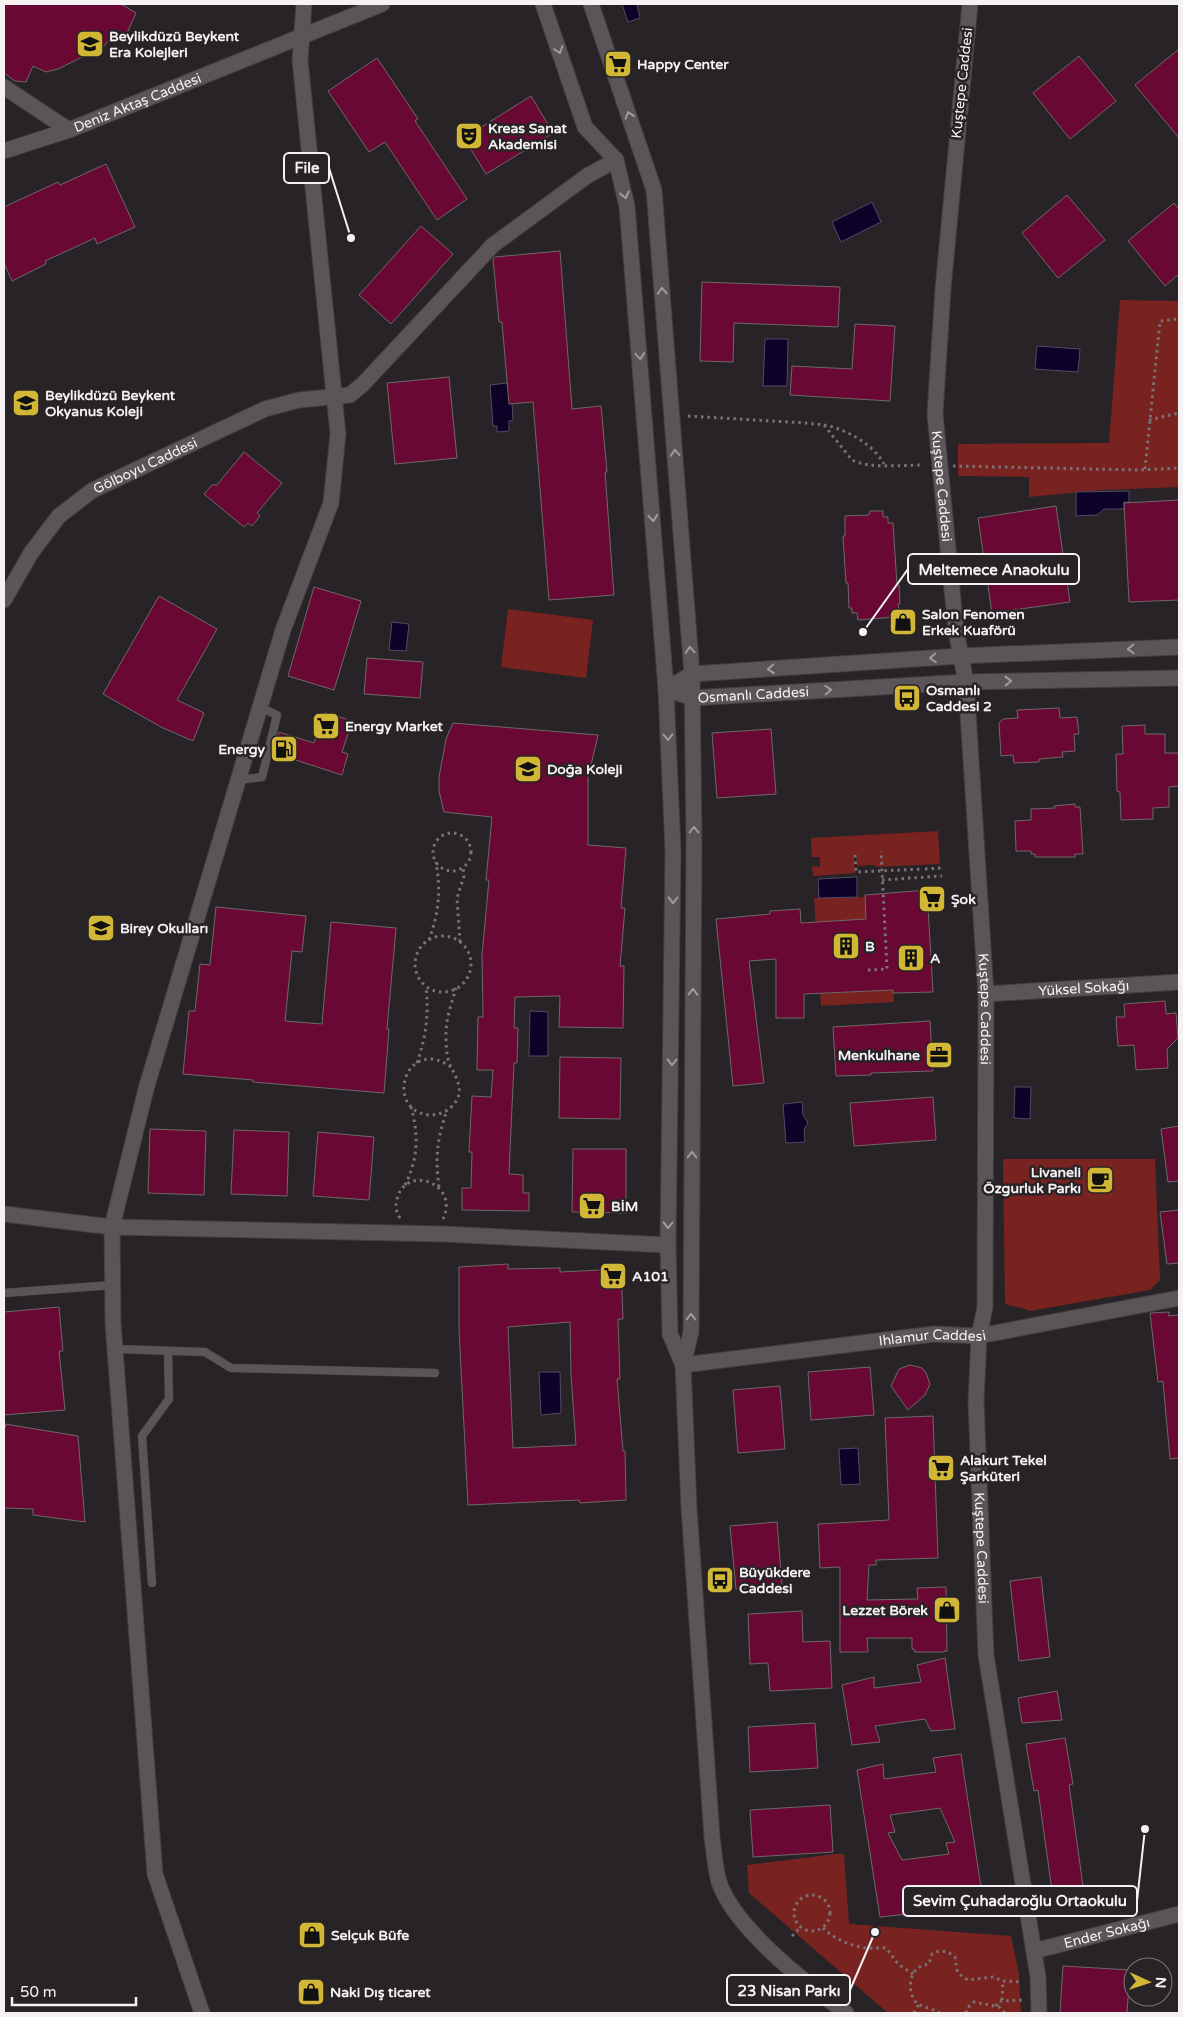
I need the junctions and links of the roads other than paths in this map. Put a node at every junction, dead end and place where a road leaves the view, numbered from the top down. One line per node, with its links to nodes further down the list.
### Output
1 (304, 4): 6 (street)
2 (382, 4): 6 (street, Deniz Aktaş Caddesi)
3 (543, 4): 11 (street, one-way to 11)
4 (591, 4): 9 (street, one-way to 4)
5 (970, 4): 15 (street, Kuştepe Caddesi)
6 (303, 35): 8 (street, Deniz Aktaş Caddesi); 12 (street)
7 (4, 87): 8 (street)
8 (69, 130): 10 (street, Deniz Aktaş Caddesi)
9 (640, 147): 11 (street, Gölboyu Caddesi); 16 (street, one-way to 9)
10 (4, 151)
11 (616, 160): 12 (street, Gölboyu Caddesi); 19 (street, one-way to 19)
12 (334, 397): 13 (street, Gölboyu Caddesi); 21 (street)
13 (4, 600)
14 (1179, 647): 15 (street, Osmanlı Caddesi, one-way to 15)
15 (960, 656): 16 (street, Osmanlı Caddesi, one-way to 16); 18 (street, Kuştepe Caddesi)
16 (692, 674): 19 (street, Osmanlı Caddesi); 20 (street)
17 (1179, 678): 18 (street, Osmanlı Caddesi, one-way to 17)
18 (966, 682): 20 (street, Osmanlı Caddesi, one-way to 18); 24 (street, Kuştepe Caddesi)
19 (666, 689): 20 (street, Osmanlı Caddesi); 28 (street, one-way to 28)
20 (692, 698): 27 (street, one-way to 20)
21 (260, 707): 22 (street); 22 (lane)
22 (239, 780): 26 (street)
23 (1179, 982): 24 (street, Yüksel Sokağı)
24 (986, 994): 32 (street, Kuştepe Caddesi)
25 (4, 1214): 26 (street)
26 (112, 1227): 28 (street); 29 (street)
27 (692, 1244): 28 (street); 35 (street, one-way to 27)
28 (668, 1245): 35 (street)
29 (113, 1285): 30 (lane); 33 (street)
30 (4, 1293)
31 (1179, 1298): 32 (street, Ihlamur Caddesi)
32 (979, 1336): 35 (street, Ihlamur Caddesi); 39 (street, Kuştepe Caddesi)
33 (116, 1349): 34 (lane); 40 (street)
34 (168, 1351): 36 (lane); 37 (lane)
35 (683, 1365): 41 (street)
36 (435, 1373)
37 (152, 1584)
38 (1179, 1914): 39 (street, Ender Sokağı)
39 (1034, 1951): 42 (street, Kuştepe Caddesi)
40 (202, 2013)
41 (846, 2013)
42 (1039, 2013)

